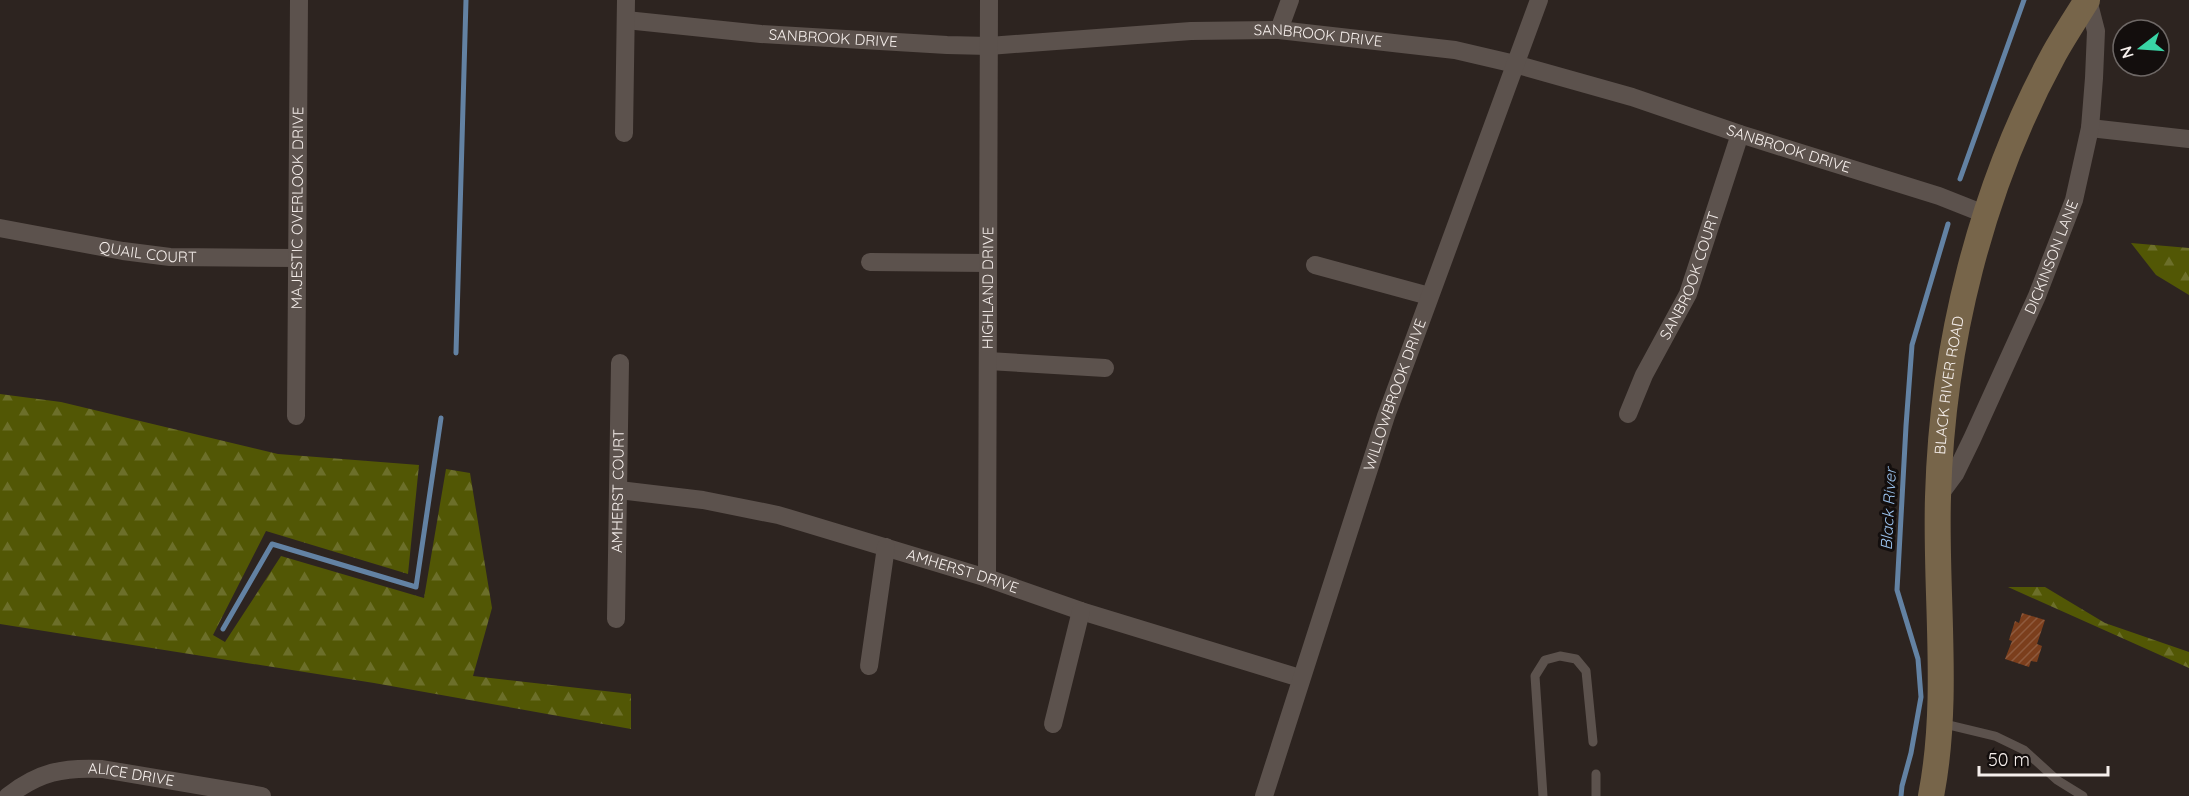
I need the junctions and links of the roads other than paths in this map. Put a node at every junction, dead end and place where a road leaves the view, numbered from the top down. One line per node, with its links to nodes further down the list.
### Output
1 (299, 0): 17 (street, MAJESTIC OVERLOOK DRIVE)
2 (626, 0): 7 (street)
3 (989, 0): 9 (street, HIGHLAND DRIVE)
4 (1290, 0): 8 (street)
5 (1539, 0): 10 (street, WILLOWBROOK DRIVE)
6 (2088, 0): 11 (street, DICKINSON LANE); 15 (street, BLACK RIVER ROAD)
7 (626, 20): 9 (street, SANBROOK DRIVE); 12 (street)
8 (1279, 30): 9 (street, SANBROOK DRIVE); 10 (street, SANBROOK DRIVE)
9 (989, 46): 19 (street, HIGHLAND DRIVE)
10 (1515, 64): 13 (street, SANBROOK DRIVE); 21 (street, WILLOWBROOK DRIVE)
11 (2090, 128): 14 (street); 28 (street, DICKINSON LANE)
12 (624, 133)
13 (1740, 134): 15 (street, SANBROOK DRIVE); 25 (street, SANBROOK COURT)
14 (2189, 139)
15 (1987, 215): 28 (street, BLACK RIVER ROAD)
16 (0, 228): 17 (street, QUAIL COURT)
17 (297, 258): 26 (street, MAJESTIC OVERLOOK DRIVE)
18 (870, 262): 19 (street)
19 (988, 263): 22 (street, HIGHLAND DRIVE)
20 (1316, 265): 21 (street)
21 (1429, 296): 34 (street, WILLOWBROOK DRIVE)
22 (988, 361): 24 (street); 30 (street, HIGHLAND DRIVE)
23 (620, 363): 27 (street, AMHERST COURT)
24 (1105, 368)
25 (1628, 414)
26 (296, 416)
27 (619, 490): 29 (street, AMHERST DRIVE); 32 (street, AMHERST COURT)
28 (1938, 497): 35 (street, BLACK RIVER ROAD)
29 (886, 547): 30 (street, AMHERST DRIVE); 33 (street)
30 (987, 578): 31 (street, AMHERST DRIVE)
31 (1081, 611): 34 (street, AMHERST DRIVE); 36 (street)
32 (616, 619)
33 (868, 666)
34 (1300, 678): 41 (street, WILLOWBROOK DRIVE)
35 (1939, 723): 44 (street, BLACK RIVER ROAD); 45 (lane)
36 (1053, 724)
37 (1593, 742): 42 (lane)
38 (1596, 774): 43 (lane)
39 (8, 796): 40 (street, ALICE DRIVE)
40 (262, 796)
41 (1264, 796)
42 (1543, 796)
43 (1596, 796)
44 (1931, 796)
45 (2083, 796)

